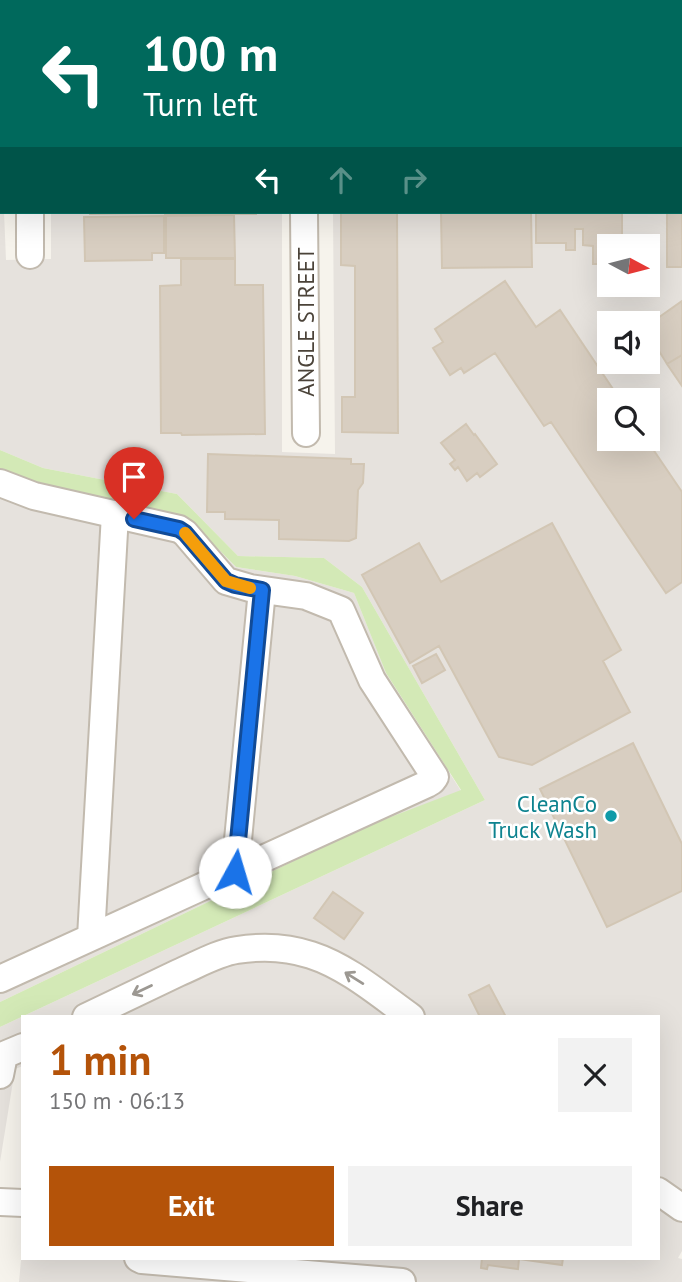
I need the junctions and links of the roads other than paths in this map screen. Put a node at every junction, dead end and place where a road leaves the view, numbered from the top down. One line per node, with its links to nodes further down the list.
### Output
1 (30, 214): 3 (street)
2 (304, 214): 4 (street, ANGLE STREET)
3 (30, 255)
4 (306, 433)
5 (0, 483): 6 (street)
6 (115, 514): 7 (street); 9 (street)
7 (262, 590): 8 (street); 8 (street)
8 (235, 872): 9 (street)
9 (91, 937): 10 (street)
10 (0, 979)
11 (90, 1015): 12 (street, one-way to 11)
12 (408, 1015)
13 (21, 1048): 14 (street)
14 (0, 1075)
15 (660, 1192): 18 (street)
16 (0, 1202): 17 (street)
17 (21, 1203)
18 (682, 1208)
19 (660, 1211): 20 (street)
20 (682, 1225)
21 (352, 1260): 23 (street)
22 (153, 1267): 23 (street)
23 (325, 1276): 24 (street)
24 (402, 1282)

